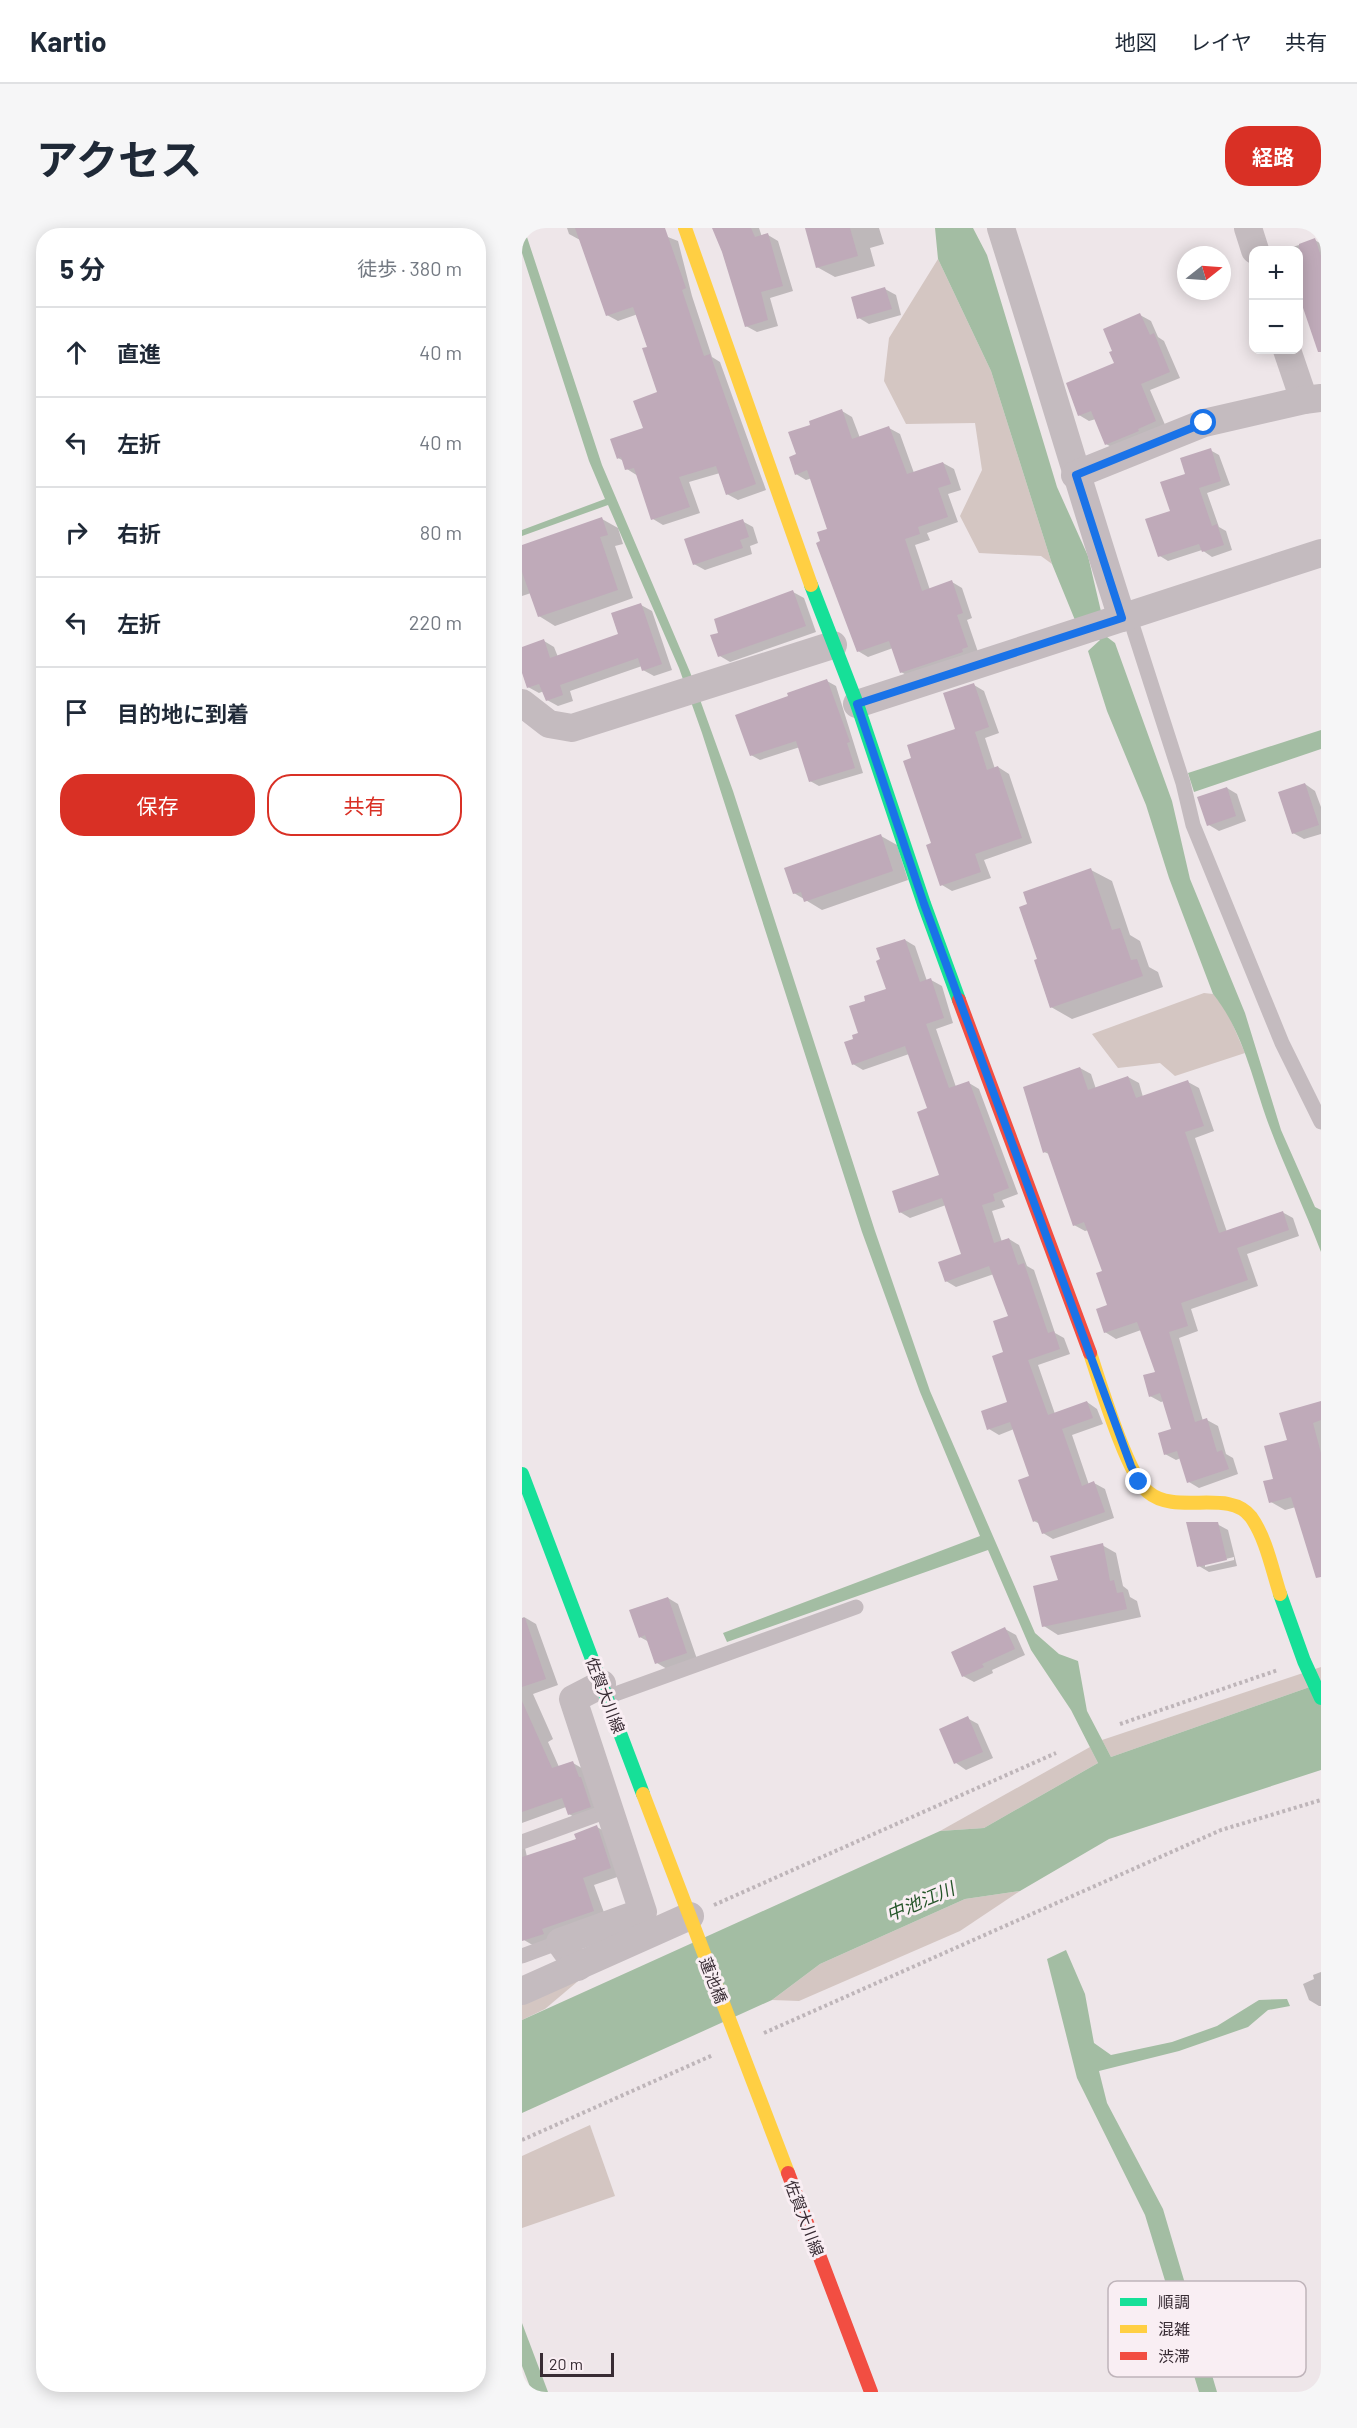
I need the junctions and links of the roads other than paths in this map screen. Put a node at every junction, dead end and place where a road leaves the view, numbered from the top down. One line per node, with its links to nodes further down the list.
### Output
1 (685, 228): 10 (street)
2 (1001, 228): 7 (street)
3 (1248, 228): 4 (street)
4 (1254, 246)
5 (1289, 354): 6 (street)
6 (1312, 399): 7 (street)
7 (1076, 475): 9 (street)
8 (1321, 553): 9 (street)
9 (1112, 621): 12 (street); 13 (lane)
10 (833, 645): 11 (street); 12 (street)
11 (522, 703)
12 (857, 704): 16 (street)
13 (1321, 1122)
14 (522, 1474): 17 (street, 佐賀大川線)
15 (856, 1607): 17 (lane)
16 (1312, 1659): 18 (street)
17 (604, 1690): 19 (street); 21 (street, 佐賀大川線)
18 (1321, 1698)
19 (609, 1810): 20 (lane); 22 (street)
20 (522, 1842)
21 (690, 1916): 24 (street); 26 (street, 蓮池橋)
22 (560, 1942): 23 (lane); 24 (street)
23 (522, 1956)
24 (578, 1967): 25 (street)
25 (522, 1991)
26 (739, 2044): 27 (street, 佐賀大川線)
27 (871, 2392)

